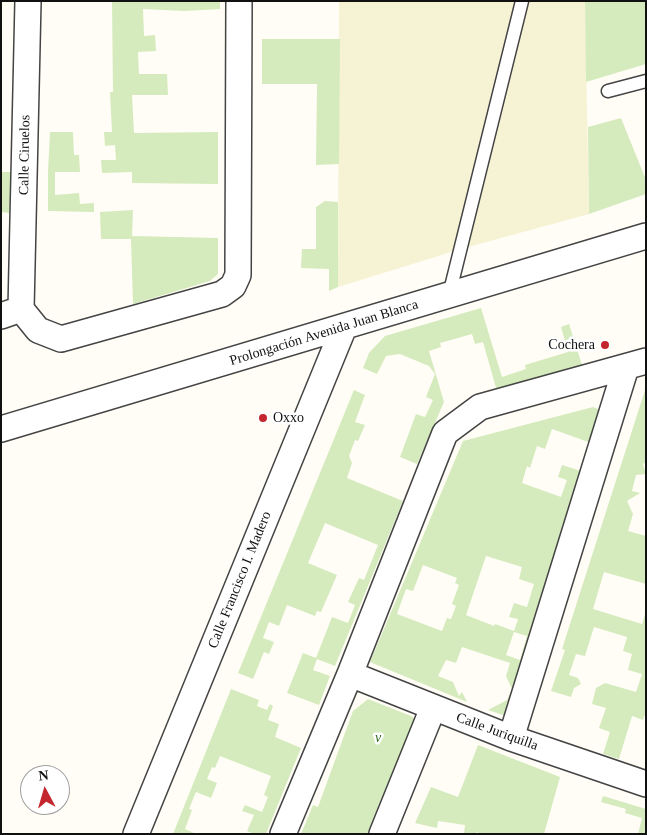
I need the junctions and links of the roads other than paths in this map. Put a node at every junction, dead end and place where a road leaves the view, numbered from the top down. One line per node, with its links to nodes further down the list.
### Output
1 (28, 1): 8 (street, Calle Ciruelos)
2 (239, 1): 8 (street)
3 (522, 1): 7 (lane)
4 (646, 81): 5 (lane)
5 (608, 92)
6 (646, 236): 7 (street, Prolongación Avenida Juan Blanca)
7 (450, 295): 9 (street, Prolongación Avenida Juan Blanca)
8 (11, 312)
9 (344, 327): 11 (street, Prolongación Avenida Juan Blanca); 16 (street, Calle Francisco I. Madero)
10 (636, 364): 12 (street); 14 (street)
11 (1, 429)
12 (350, 674): 13 (street, Calle Juriquilla); 17 (street)
13 (434, 708): 14 (street, Calle Juriquilla); 18 (street)
14 (512, 738): 15 (street, Calle Juriquilla)
15 (646, 784)
16 (136, 834)
17 (284, 834)
18 (382, 834)

